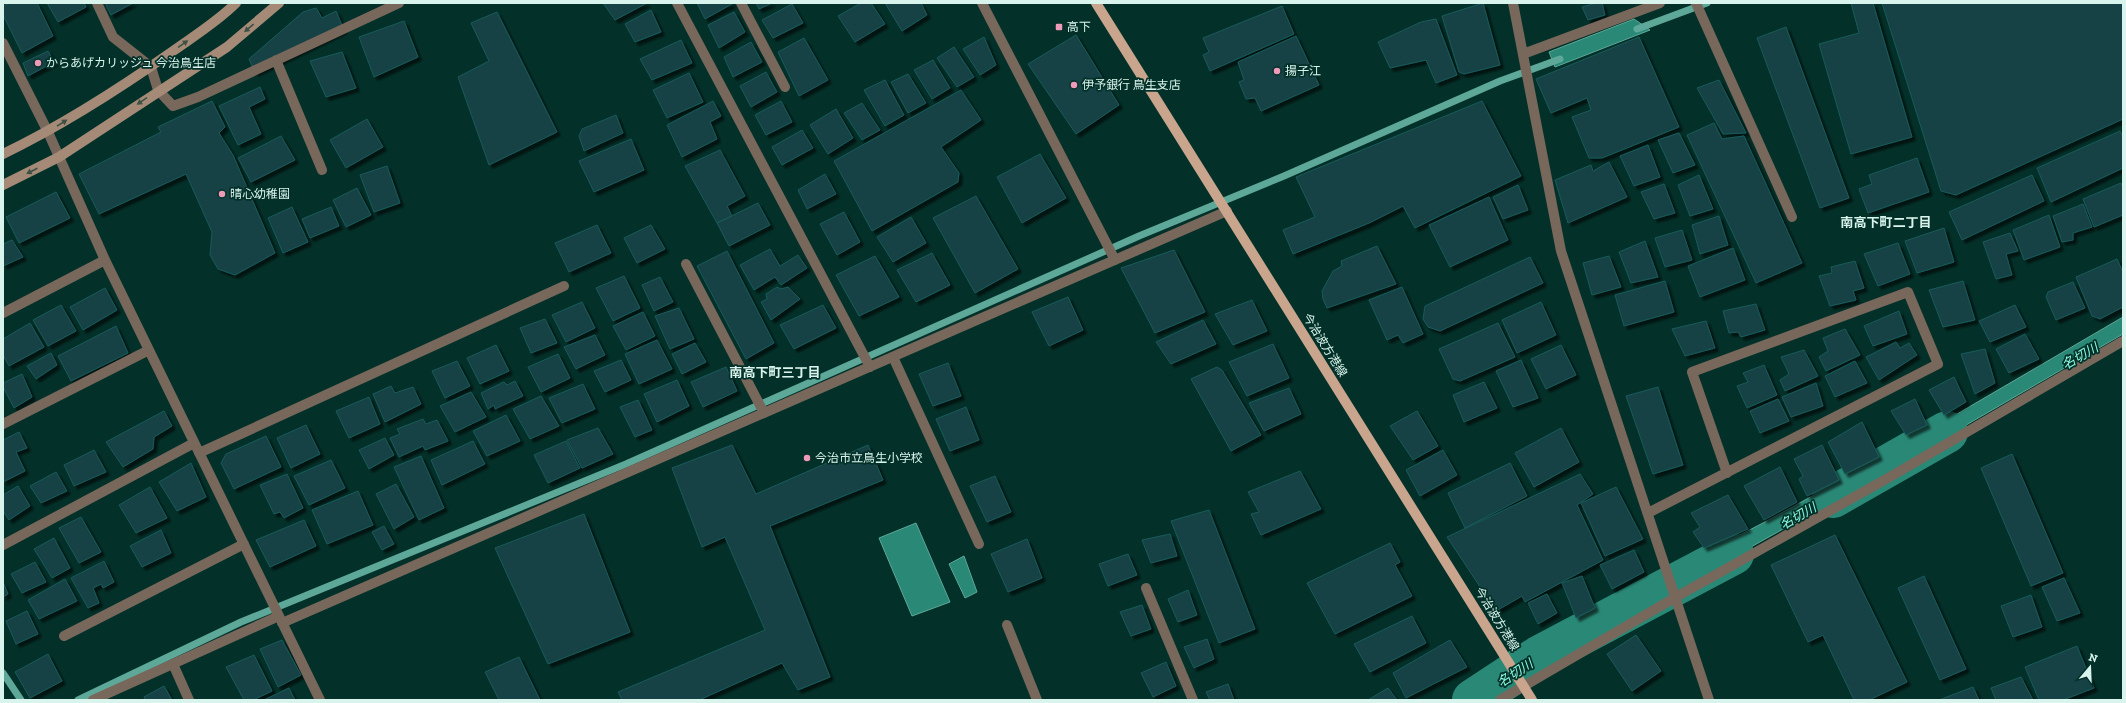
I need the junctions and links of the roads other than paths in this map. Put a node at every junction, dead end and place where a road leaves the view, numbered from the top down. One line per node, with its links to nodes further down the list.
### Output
1 (97, 3): 15 (street)
2 (236, 3): 15 (street, one-way to 2)
3 (279, 3): 17 (street, one-way to 17)
4 (399, 3): 14 (street)
5 (677, 3): 33 (street)
6 (741, 3): 16 (street)
7 (982, 3): 26 (street)
8 (1096, 3): 23 (main road, 今治波方港線)
9 (1512, 3): 13 (street)
10 (1660, 3): 13 (street)
11 (1696, 3): 24 (street)
12 (4, 49): 18 (street)
13 (1523, 54): 39 (street)
14 (276, 60): 17 (street); 21 (street)
15 (150, 67): 17 (street); 18 (street, one-way to 15)
16 (785, 87)
17 (158, 90): 20 (street, one-way to 20)
18 (48, 132): 19 (street); 20 (street)
19 (3, 154)
20 (59, 157): 22 (street, one-way to 22); 25 (street)
21 (322, 170)
22 (3, 185)
23 (1227, 211): 26 (street); 49 (main road, 今治波方港線)
24 (1792, 217)
25 (105, 260): 29 (street); 31 (street)
26 (1115, 260): 32 (street)
27 (686, 264): 34 (street)
28 (564, 286): 37 (street)
29 (3, 313)
30 (2123, 341): 44 (street)
31 (149, 350): 35 (street); 36 (street)
32 (893, 357): 33 (street); 41 (street)
33 (870, 367): 34 (street)
34 (764, 413): 45 (street)
35 (3, 424)
36 (194, 443): 37 (street); 42 (street)
37 (199, 453): 40 (street)
38 (1727, 473): 38 (street); 39 (street)
39 (1648, 513): 44 (street)
40 (244, 544): 45 (street); 47 (street)
41 (979, 544)
42 (3, 545)
43 (1146, 588): 54 (street)
44 (1676, 597): 49 (street); 57 (street)
45 (280, 620): 48 (street); 52 (street)
46 (1007, 625): 53 (street)
47 (64, 636)
48 (173, 664): 50 (street); 51 (street)
49 (1523, 686): 55 (street); 56 (main road, 今治波方港線)
50 (93, 700)
51 (189, 700)
52 (320, 700)
53 (1038, 700)
54 (1193, 700)
55 (1500, 700)
56 (1532, 700)
57 (1709, 700)

